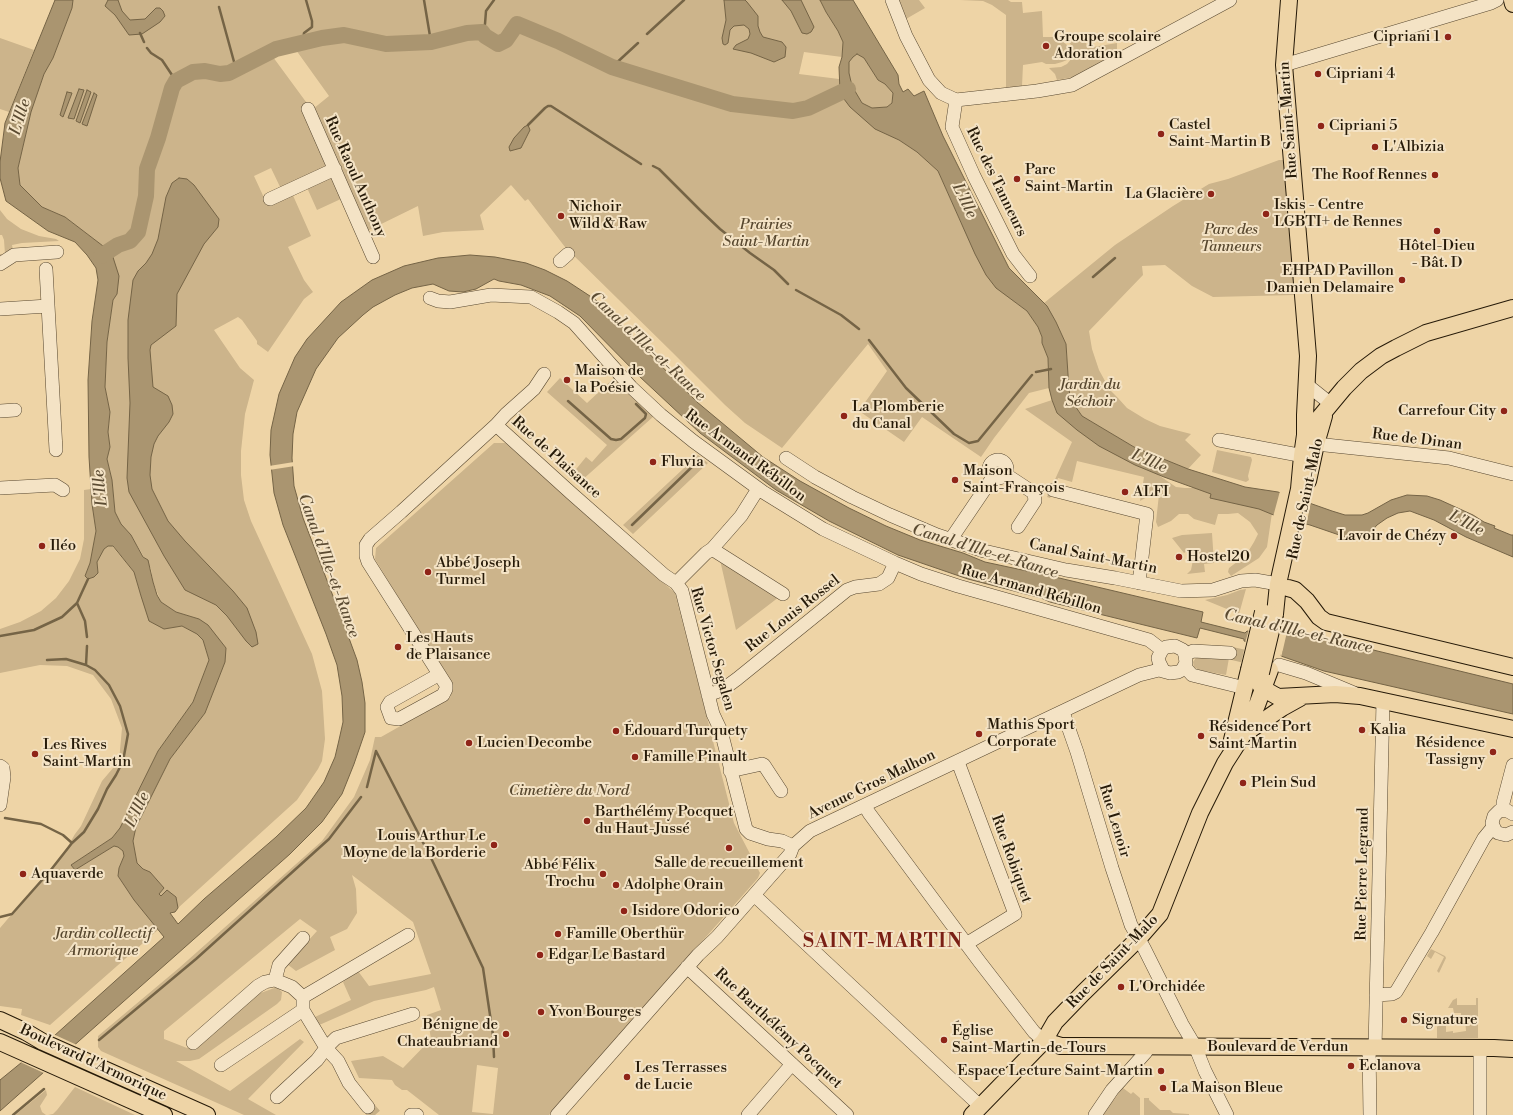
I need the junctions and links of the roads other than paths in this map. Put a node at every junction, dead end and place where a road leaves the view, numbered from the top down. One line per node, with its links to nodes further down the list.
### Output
1 (892, 0): 8 (street)
2 (1230, 0): 8 (street)
3 (1289, 0): 7 (main road, Rue Saint-Martin)
4 (1497, 0): 7 (street)
5 (1512, 0): 6 (main road)
6 (1513, 4)
7 (1284, 65): 22 (main road, Rue Saint-Martin)
8 (956, 100): 16 (street, Rue des Tanneurs)
9 (308, 109): 10 (street, Rue Raoul Anthony)
10 (335, 170): 11 (street); 13 (street, Rue Raoul Anthony)
11 (270, 199)
12 (57, 252): 14 (street)
13 (373, 257)
14 (0, 264)
15 (46, 269): 18 (street)
16 (1030, 276)
17 (430, 298): 34 (street, Rue Armand Rébillon)
18 (48, 306): 20 (street); 29 (street)
19 (1513, 308): 23 (main road, Rue de Saint-Malo)
20 (0, 309)
21 (544, 374): 26 (street)
22 (1306, 384): 23 (street); 27 (main road, Rue Saint-Martin)
23 (1328, 407): 27 (main road, Rue de Saint-Malo)
24 (15, 410): 25 (street)
25 (0, 411)
26 (496, 425): 41 (street, Rue de Plaisance); 51 (street, Rue de Plaisance)
27 (1312, 435): 31 (main road, Rue de Saint-Malo); 32 (street, Rue de Dinan)
28 (1219, 440): 31 (street)
29 (56, 450)
30 (786, 458): 38 (street, Canal Saint-Martin)
31 (1307, 459): 44 (main road, Rue de Saint-Malo)
32 (1513, 474)
33 (0, 488): 35 (street)
34 (758, 488): 39 (street); 40 (street, Rue Armand Rébillon)
35 (63, 490)
36 (1054, 490): 42 (street)
37 (1018, 527): 38 (street)
38 (951, 539): 42 (street, Canal Saint-Martin)
39 (712, 549): 41 (street); 43 (street)
40 (895, 563): 46 (street, Rue Armand Rébillon); 56 (street, Rue Louis Rossel)
41 (676, 583): 56 (street, Rue Victor Segalen)
42 (1139, 583): 44 (street, Canal Saint-Martin)
43 (783, 594)
44 (1275, 598): 48 (main road); 49 (main road, Rue de Saint-Malo, bridge)
45 (1230, 653): 47 (street)
46 (1160, 654): 47 (street); 50 (street); 52 (street, Avenue Gros Malhon)
47 (1185, 660): 50 (street); 53 (street)
48 (1513, 667)
49 (1265, 669): 53 (main road, Rue de Saint-Malo); 54 (main road, Rue de Saint-Malo); 57 (street)
50 (1163, 670): 52 (street, Avenue Gros Malhon)
51 (438, 675)
52 (1139, 675): 59 (street, Avenue Gros Malhon)
53 (1245, 688): 63 (main road, Rue de Saint-Malo)
54 (1264, 689): 55 (main road); 61 (main road, Rue de Saint-Malo)
55 (1311, 694): 57 (main road); 61 (main road)
56 (708, 695): 66 (street, Rue Victor Segalen)
57 (1360, 696): 58 (main road)
58 (1383, 700): 60 (main road); 81 (street, Rue Pierre Legrand)
59 (1062, 712): 62 (street, Avenue Gros Malhon); 77 (street, Rue Lenoir)
60 (1513, 729)
61 (1242, 735): 63 (main road, Rue de Saint-Malo)
62 (958, 762): 69 (street, Avenue Gros Malhon); 78 (street, Rue Robiquet)
63 (1225, 762): 77 (main road, Rue de Saint-Malo)
64 (1513, 765): 70 (street)
65 (0, 766): 68 (street)
66 (730, 771): 67 (street); 73 (street, Rue Victor Segalen)
67 (781, 791)
68 (0, 805)
69 (865, 806): 73 (street, Avenue Gros Malhon); 78 (street)
70 (1508, 812): 71 (street)
71 (1493, 827): 72 (street); 81 (street)
72 (1512, 836)
73 (793, 846): 74 (street, Avenue Gros Malhon)
74 (754, 895): 79 (street, Avenue Gros Malhon); 99 (street)
75 (408, 935): 82 (street)
76 (303, 938): 80 (street)
77 (1139, 938): 86 (main road, Rue de Saint-Malo); 89 (street, Rue Lenoir)
78 (966, 944): 86 (street)
79 (687, 967): 95 (street, Rue Barthélémy Pocquet); 104 (street, Avenue Gros Malhon)
80 (275, 980): 82 (street); 87 (street)
81 (1376, 996): 91 (street, Rue Pierre Legrand)
82 (303, 997): 83 (street)
83 (303, 1010): 90 (street); 96 (street)
84 (413, 1014): 90 (street)
85 (0, 1020): 101 (main road, Boulevard d'Armorique)
86 (1044, 1041): 89 (main road, Boulevard de Verdun); 99 (main road, Rue de Saint-Malo)
87 (193, 1043)
88 (5, 1044): 100 (main road, Boulevard d'Armorique)
89 (1195, 1046): 91 (main road, Boulevard de Verdun); 108 (street, Rue Lenoir)
90 (326, 1048): 97 (street); 98 (street)
91 (1372, 1048): 92 (main road, Boulevard de Verdun); 109 (street, Rue Pierre Legrand)
92 (1480, 1048): 93 (main road, Boulevard de Verdun); 110 (street)
93 (1513, 1049)
94 (1146, 1052): 107 (street)
95 (792, 1064): 105 (street); 106 (street, Rue Barthélémy Pocquet)
96 (221, 1065)
97 (277, 1097)
98 (368, 1107)
99 (975, 1113)
100 (164, 1115)
101 (207, 1115)
102 (412, 1115): 103 (street)
103 (417, 1115)
104 (557, 1115)
105 (748, 1115)
106 (847, 1115)
107 (1095, 1115)
108 (1227, 1115)
109 (1370, 1115)
110 (1480, 1115)

